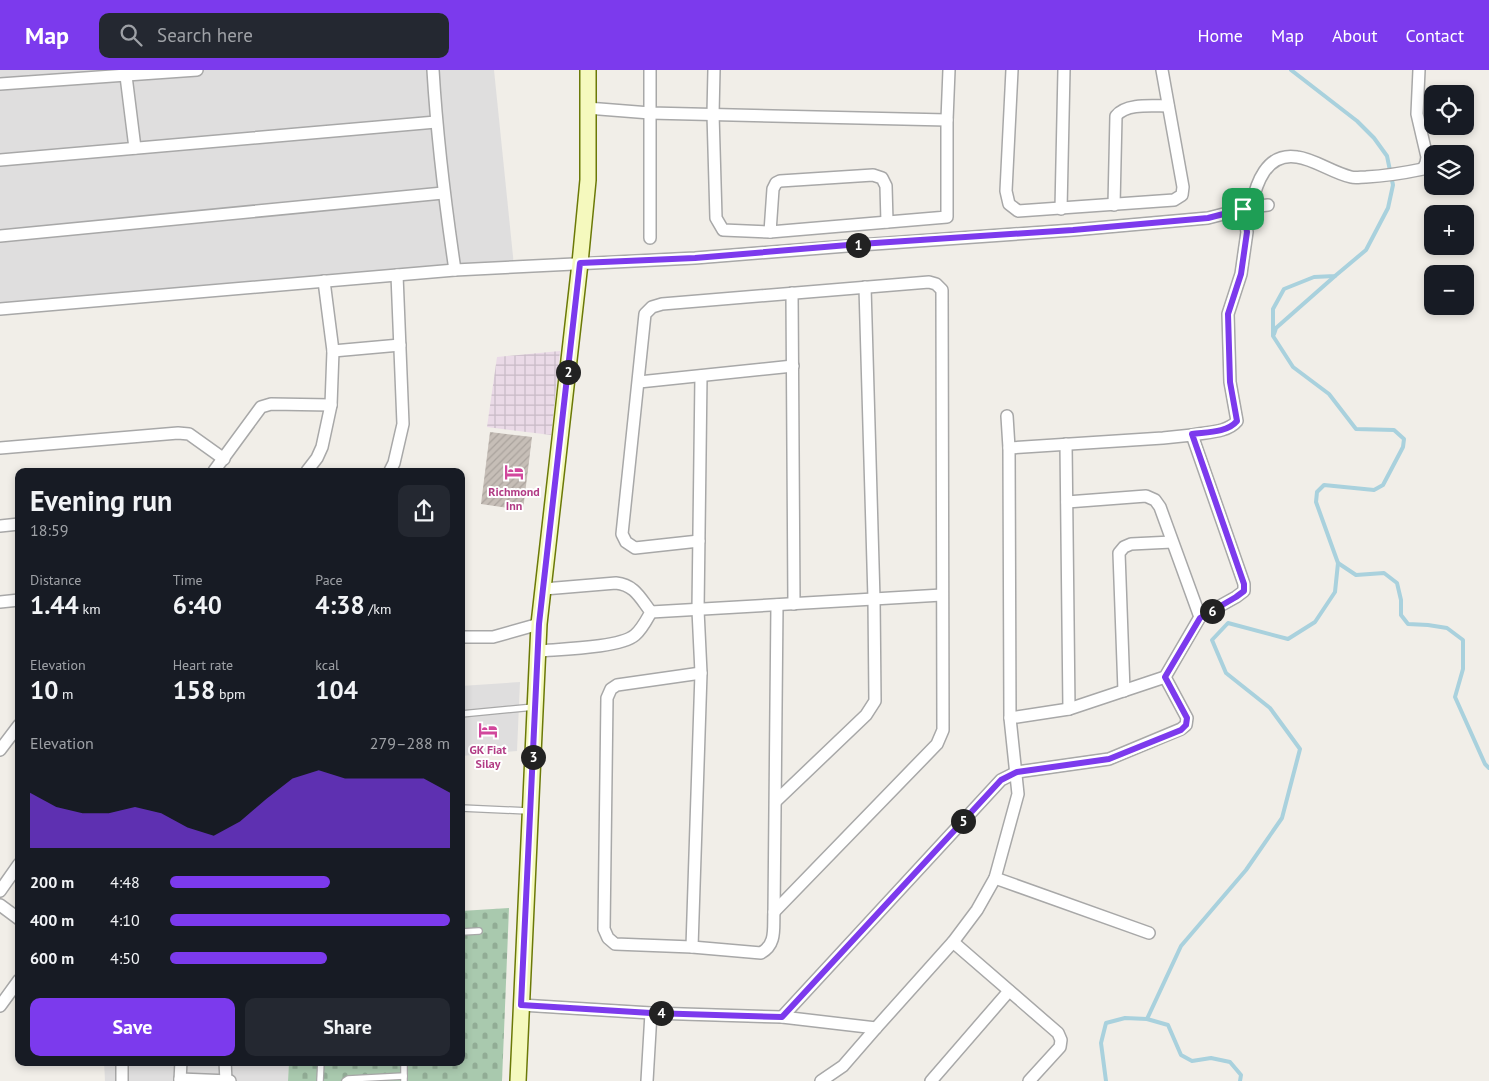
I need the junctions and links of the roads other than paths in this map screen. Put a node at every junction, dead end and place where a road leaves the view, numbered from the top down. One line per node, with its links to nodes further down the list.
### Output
1 (196, 70): 11 (street)
2 (433, 70): 19 (street)
3 (588, 70): 15 (main road)
4 (650, 70): 16 (street)
5 (714, 70): 17 (street)
6 (949, 70): 18 (street)
7 (1012, 70): 26 (street)
8 (1064, 70): 26 (street)
9 (1162, 70): 14 (street)
10 (1418, 70): 25 (street)
11 (145, 72): 12 (street)
12 (126, 76): 13 (street); 20 (street)
13 (0, 84)
14 (1168, 106): 24 (street); 24 (street)
15 (587, 108): 16 (street); 33 (main road)
16 (650, 113): 17 (street); 31 (street)
17 (714, 114): 18 (street); 29 (street)
18 (947, 120): 27 (street)
19 (436, 122): 20 (street); 22 (street)
20 (135, 148): 21 (street)
21 (0, 160)
22 (443, 193): 30 (street); 34 (street)
23 (1268, 204): 25 (street)
24 (1114, 205): 26 (street)
25 (1247, 208): 32 (street); 47 (street)
26 (1061, 209)
27 (947, 218): 28 (street); 32 (street)
28 (887, 222): 29 (street); 29 (street)
29 (770, 232)
30 (0, 236)
31 (650, 238)
32 (947, 239): 33 (street)
33 (580, 263): 34 (street); 60 (main road)
34 (455, 270): 35 (street)
35 (396, 275): 36 (street); 40 (street)
36 (324, 281): 39 (street); 41 (street)
37 (865, 287): 38 (street); 61 (street); 62 (street)
38 (792, 293): 42 (street); 44 (street)
39 (0, 309)
40 (400, 345): 41 (street); 54 (street)
41 (333, 352): 45 (street)
42 (793, 366): 43 (street); 65 (street)
43 (701, 376): 44 (street); 58 (street)
44 (638, 382): 58 (street)
45 (331, 405): 51 (street); 53 (street)
46 (1007, 416): 50 (street)
47 (1192, 434): 48 (street); 69 (street)
48 (1066, 444): 50 (street); 55 (street)
49 (0, 448): 51 (street)
50 (1009, 448): 79 (street)
51 (224, 459): 52 (street)
52 (216, 468)
53 (309, 468)
54 (392, 468)
55 (1066, 502): 59 (street); 77 (street)
56 (15, 524): 57 (street)
57 (0, 526)
58 (699, 541): 67 (street)
59 (1172, 542): 69 (street); 75 (street)
60 (544, 589): 68 (street); 70 (main road)
61 (942, 595): 62 (street); 90 (street)
62 (874, 599): 65 (street); 83 (street)
63 (15, 600): 64 (street)
64 (0, 602)
65 (794, 604): 66 (street)
66 (776, 605): 67 (street); 83 (street)
67 (698, 610): 68 (street); 73 (street)
68 (652, 612): 72 (street)
69 (1200, 618): 74 (street)
70 (539, 624): 71 (street); 72 (main road)
71 (465, 637)
72 (538, 651): 76 (main road)
73 (701, 673): 96 (street); 96 (street)
74 (1165, 677): 75 (street); 82 (street)
75 (1124, 691): 77 (street)
76 (535, 707): 78 (lane); 85 (main road)
77 (1069, 709): 79 (street)
78 (465, 714)
79 (1010, 718): 82 (street)
80 (15, 730): 81 (street)
81 (0, 750)
82 (1017, 772): 87 (street); 102 (street)
83 (776, 801): 90 (street)
84 (465, 808): 85 (lane)
85 (531, 812): 99 (main road)
86 (15, 870): 88 (street)
87 (995, 878): 94 (street); 95 (street)
88 (0, 891)
89 (0, 904): 91 (street)
90 (774, 912): 96 (street)
91 (15, 916)
92 (479, 931): 93 (lane)
93 (465, 932)
94 (1149, 933)
95 (953, 942): 98 (street); 103 (street)
96 (692, 947)
97 (15, 985): 100 (street)
98 (1009, 991): 120 (street); 121 (street)
99 (521, 1005): 101 (street); 117 (main road)
100 (0, 1006)
101 (651, 1013): 102 (street); 118 (street)
102 (782, 1017): 103 (street)
103 (876, 1028): 119 (street)
104 (122, 1066): 112 (street)
105 (181, 1066): 111 (street)
106 (225, 1066): 113 (street)
107 (321, 1066): 115 (lane)
108 (404, 1066): 110 (lane)
109 (374, 1079): 110 (lane); 116 (lane)
110 (404, 1079)
111 (180, 1080): 113 (street)
112 (122, 1081)
113 (226, 1081): 114 (street)
114 (230, 1081)
115 (320, 1081)
116 (345, 1081)
117 (518, 1081)
118 (647, 1081)
119 (821, 1081)
120 (930, 1081)
121 (1029, 1081)

